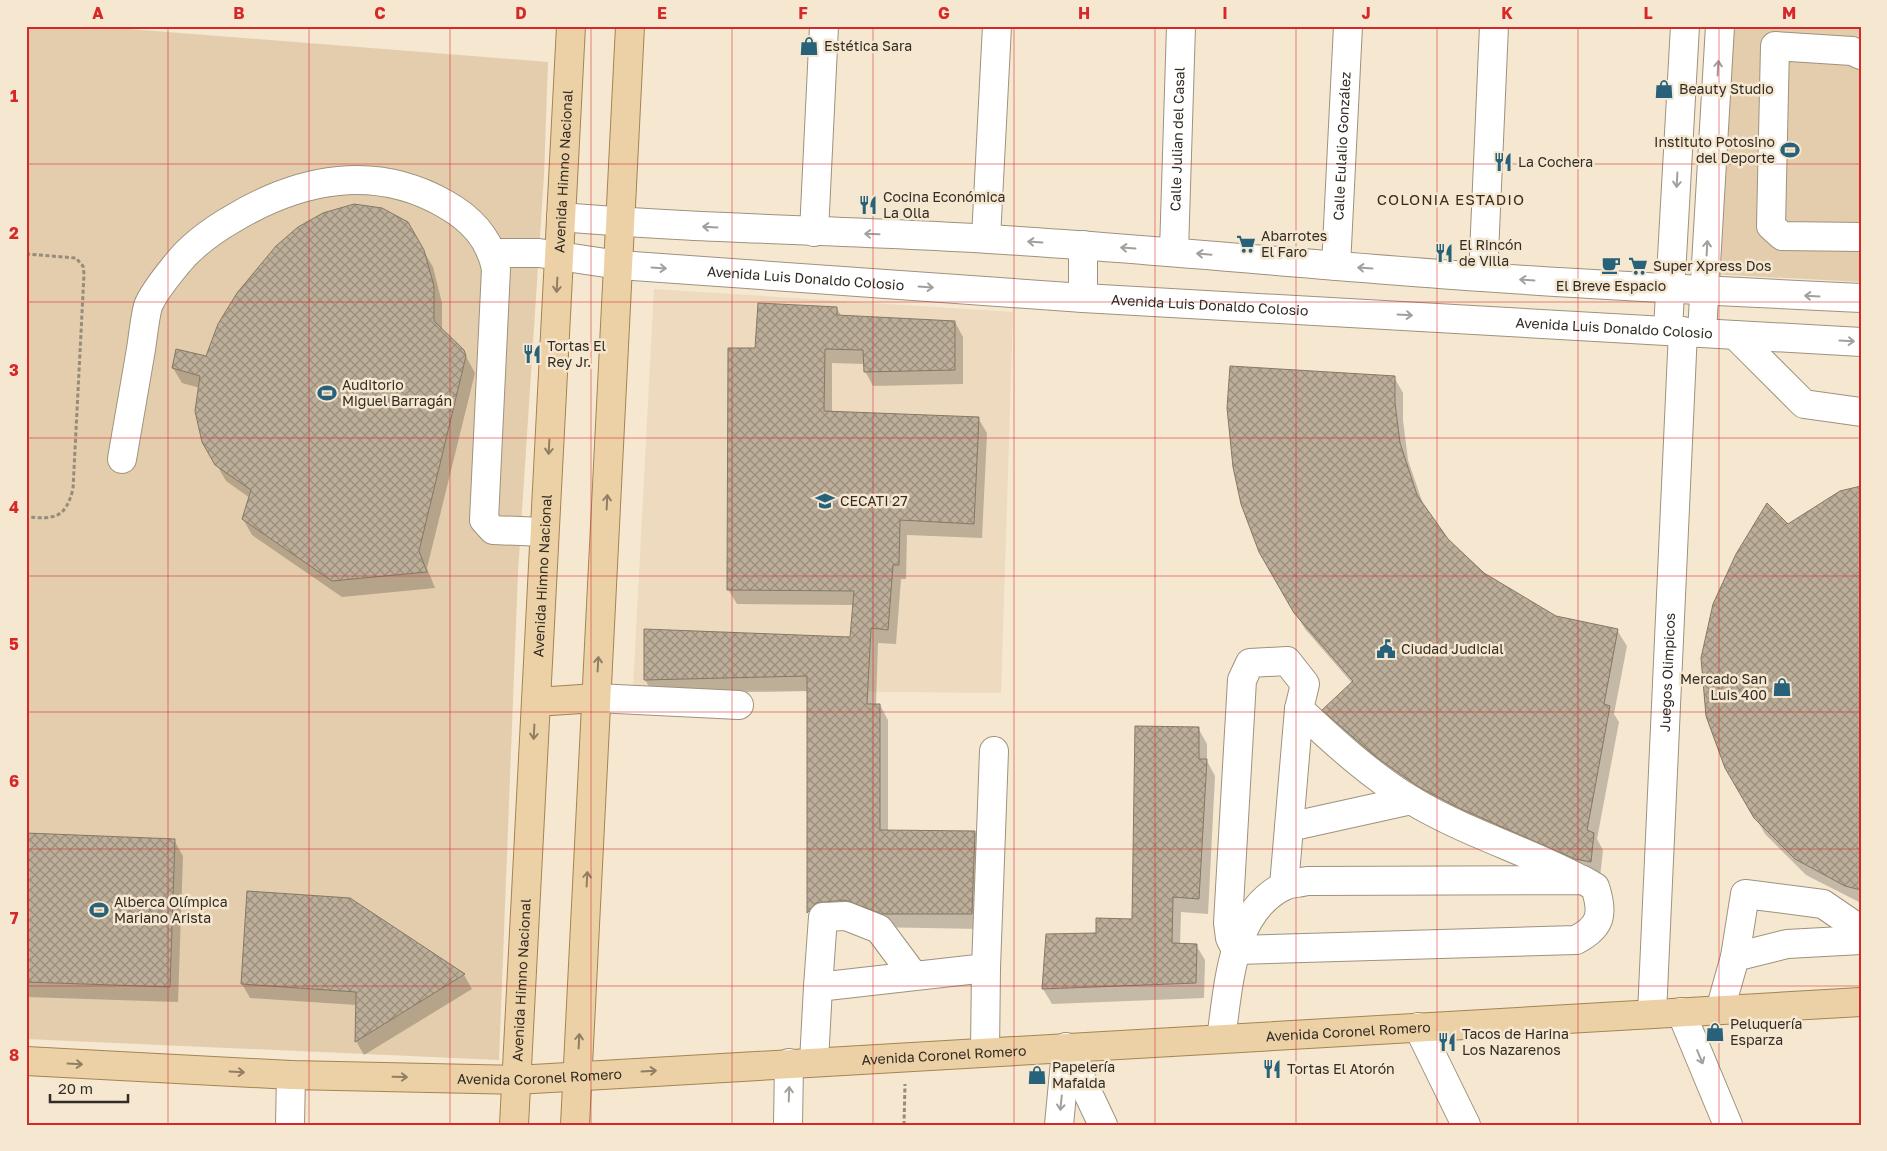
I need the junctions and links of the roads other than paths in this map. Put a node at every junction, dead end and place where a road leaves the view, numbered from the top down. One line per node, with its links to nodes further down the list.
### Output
1 (571, 26): 11 (main road, Avenida Himno Nacional)
2 (630, 26): 12 (main road)
3 (824, 26): 13 (street)
4 (997, 26): 15 (street)
5 (1181, 26): 17 (street, Calle Julian del Casal)
6 (1348, 26): 21 (street, Calle Eulalio González)
7 (1494, 26): 22 (street)
8 (1685, 26): 23 (street, one-way to 23)
9 (1720, 26): 24 (street, one-way to 9)
10 (1861, 55): 14 (street)
11 (561, 217): 12 (street); 19 (main road, Avenida Himno Nacional)
12 (620, 222): 13 (street, one-way to 12); 20 (main road)
13 (814, 232): 15 (street, one-way to 13)
14 (1861, 237)
15 (986, 238): 16 (street, one-way to 15)
16 (1083, 245): 17 (street, one-way to 16); 25 (street)
17 (1174, 251): 21 (street, one-way to 17)
18 (493, 253): 19 (street, Avenida Luis Donaldo Colosio); 31 (street); 32 (street)
19 (559, 255): 20 (street, Avenida Luis Donaldo Colosio); 32 (main road, Avenida Himno Nacional, one-way to 32)
20 (619, 265): 25 (street, Avenida Luis Donaldo Colosio, one-way to 25); 33 (main road, one-way to 20)
21 (1336, 266): 22 (street, one-way to 21)
22 (1483, 277): 23 (street, one-way to 22)
23 (1671, 289): 24 (street); 27 (street)
24 (1705, 291): 26 (street, one-way to 24); 27 (street)
25 (1083, 298): 27 (street, Avenida Luis Donaldo Colosio, one-way to 27)
26 (1861, 298)
27 (1685, 331): 28 (street, Avenida Luis Donaldo Colosio); 52 (street, Juegos Olimpicos)
28 (1735, 335): 29 (street, Avenida Luis Donaldo Colosio, one-way to 29); 30 (street)
29 (1861, 342)
30 (1861, 412)
31 (122, 459)
32 (544, 532): 34 (main road, Avenida Himno Nacional)
33 (596, 698): 34 (main road); 35 (street); 60 (main road, one-way to 33)
34 (536, 702): 61 (main road, Avenida Himno Nacional, one-way to 61)
35 (739, 705)
36 (1299, 709): 38 (street); 39 (street); 44 (street)
37 (994, 751): 46 (street)
38 (1411, 800): 39 (street); 40 (street)
39 (1289, 827): 41 (street)
40 (1583, 880): 41 (street); 44 (street)
41 (1284, 886): 44 (street)
42 (1861, 930): 45 (street)
43 (1861, 940): 45 (street)
44 (1236, 950): 54 (street)
45 (1735, 957): 50 (street)
46 (986, 968): 47 (street); 56 (street)
47 (914, 976): 48 (street); 48 (street)
48 (818, 987): 58 (street)
49 (1861, 1002): 50 (main road, Avenida Coronel Romero)
50 (1720, 1010): 51 (main road, Avenida Coronel Romero)
51 (1681, 1012): 52 (main road, Avenida Coronel Romero); 69 (street, one-way to 69)
52 (1652, 1014): 53 (main road, Avenida Coronel Romero)
53 (1418, 1027): 54 (main road, Avenida Coronel Romero); 68 (street)
54 (1221, 1038): 55 (main road, Avenida Coronel Romero)
55 (1066, 1047): 56 (main road, Avenida Coronel Romero); 66 (street, one-way to 66); 67 (street)
56 (985, 1052): 58 (main road, Avenida Coronel Romero)
57 (26, 1061): 59 (main road, Avenida Coronel Romero, one-way to 59)
58 (802, 1062): 60 (main road, Avenida Coronel Romero, one-way to 58); 65 (street, one-way to 58)
59 (291, 1075): 61 (main road, Avenida Coronel Romero, one-way to 61); 62 (street)
60 (577, 1075): 61 (main road, Avenida Coronel Romero); 64 (main road)
61 (516, 1080): 63 (main road, Avenida Himno Nacional)
62 (290, 1125)
63 (514, 1125)
64 (575, 1125)
65 (788, 1125)
66 (1059, 1125)
67 (1103, 1125)
68 (1466, 1125)
69 (1728, 1125)

